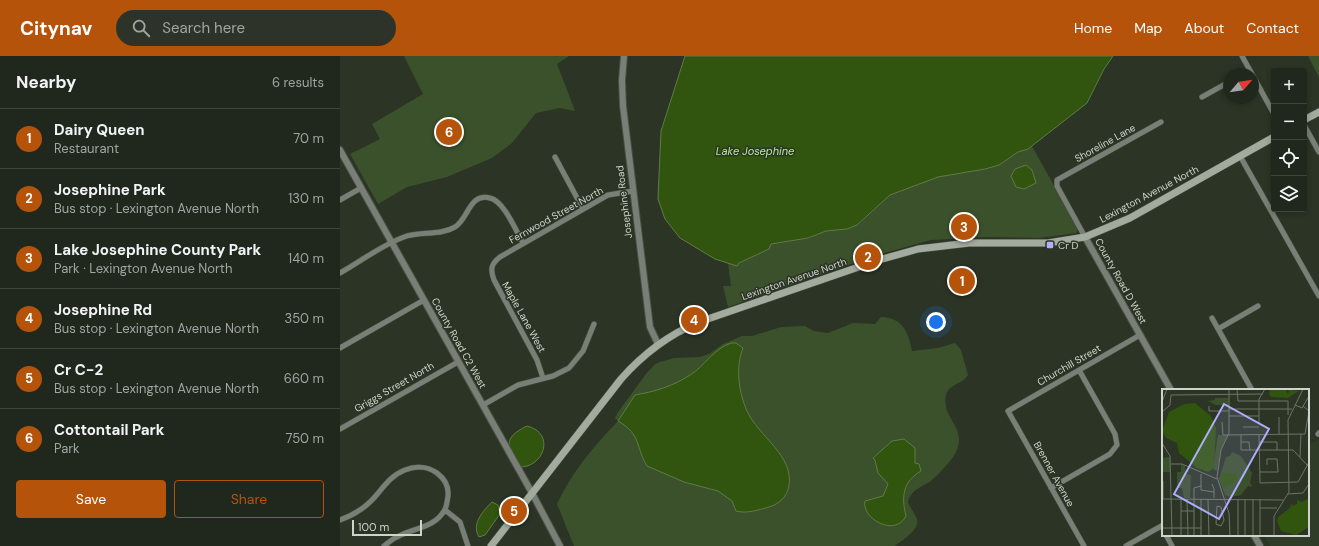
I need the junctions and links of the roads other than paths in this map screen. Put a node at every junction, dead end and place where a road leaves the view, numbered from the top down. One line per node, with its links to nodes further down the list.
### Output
1 (624, 56): 19 (street, Josephine Road)
2 (1242, 56): 3 (street)
3 (1248, 68)
4 (1223, 85): 6 (street)
5 (1259, 88): 7 (street)
6 (1202, 97)
7 (1271, 109)
8 (1319, 112): 9 (main road)
9 (1307, 118)
10 (1160, 122): 17 (street, Shoreline Lane)
11 (1307, 130): 14 (street)
12 (1271, 139): 15 (main road, Lexington Avenue North)
13 (340, 150): 18 (street, County Road C2 West)
14 (1319, 152)
15 (1240, 156): 22 (main road, Lexington Avenue North); 27 (street)
16 (555, 157): 21 (street)
17 (1057, 180): 22 (street, County Road D West)
18 (361, 188): 20 (street); 23 (street, County Road C2 West)
19 (633, 191): 21 (street, Fernwood Street North); 34 (street, Josephine Road)
20 (340, 200)
21 (583, 209): 24 (street, Fernwood Street North)
22 (1085, 237): 33 (street, County Road D West); 34 (main road, Lexington Avenue North)
23 (392, 243): 24 (street); 26 (street); 28 (street, County Road C2 West)
24 (524, 243): 25 (street, Fernwood Street North)
25 (493, 264): 38 (street, Maple Lane West)
26 (340, 273)
27 (1319, 296)
28 (424, 300): 35 (street); 36 (street, County Road C2 West)
29 (1258, 306): 32 (street)
30 (1212, 318): 32 (street)
31 (594, 324): 38 (street)
32 (1218, 329): 40 (street)
33 (1140, 335): 37 (street, Churchill Street); 39 (street, County Road D West)
34 (658, 344): 45 (main road, Lexington Avenue North)
35 (340, 348)
36 (458, 362): 41 (street, County Road C2 West); 43 (street, Griggs Street North)
37 (1079, 370): 42 (street, Churchill Street); 44 (street)
38 (543, 378): 41 (street)
39 (1170, 389)
40 (1251, 389)
41 (483, 406): 45 (street, County Road C2 West)
42 (1008, 411): 44 (street, Brenner Avenue)
43 (340, 429)
44 (1051, 488): 55 (street, Brenner Avenue)
45 (532, 493): 53 (main road, Lexington Avenue North); 54 (street, County Road C2 West)
46 (445, 510): 47 (street); 51 (street); 52 (street)
47 (340, 520)
48 (1162, 527): 56 (street)
49 (1167, 536): 57 (street)
50 (1255, 536): 58 (street)
51 (384, 546)
52 (468, 546)
53 (491, 546)
54 (560, 546)
55 (1084, 546)
56 (1126, 546)
57 (1172, 546)
58 (1260, 546)

